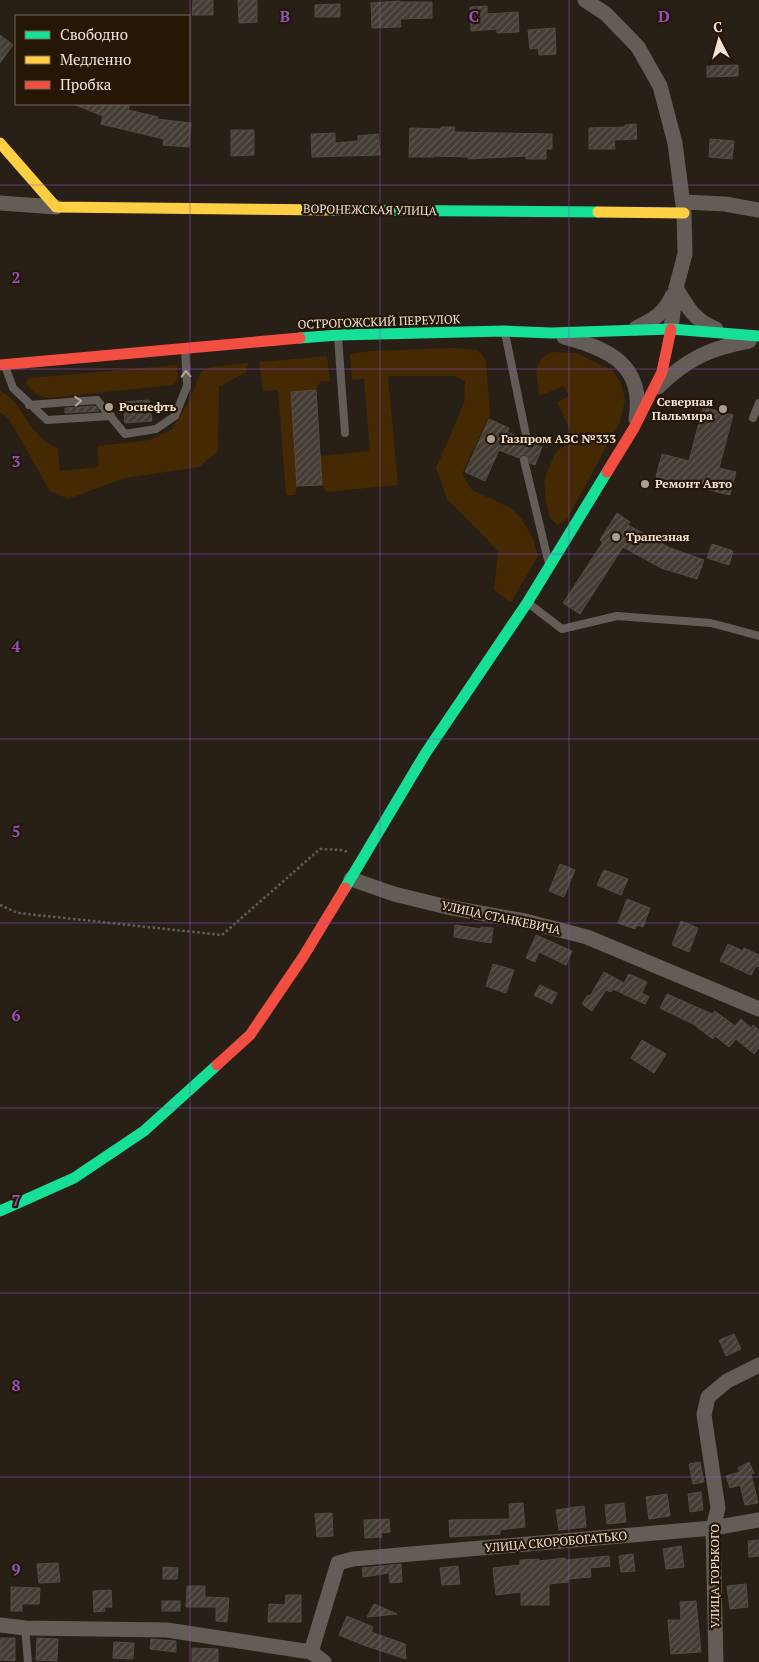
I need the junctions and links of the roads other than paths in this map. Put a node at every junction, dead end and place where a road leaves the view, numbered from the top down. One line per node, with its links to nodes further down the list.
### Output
1 (585, 0): 5 (street)
2 (0, 143): 4 (main road)
3 (0, 202): 4 (street, ВОРОНЕЖСКАЯ УЛИЦА)
4 (56, 207): 5 (main road, ВОРОНЕЖСКАЯ УЛИЦА)
5 (684, 208): 6 (street, ВОРОНЕЖСКАЯ УЛИЦА); 7 (street)
6 (759, 210)
7 (676, 288): 8 (street); 10 (street); 13 (street)
8 (671, 329): 10 (main road, ОСТРОГОЖСКИЙ ПЕРЕУЛОК); 13 (main road, ОСТРОГОЖСКИЙ ПЕРЕУЛОК); 17 (main road)
9 (504, 331): 11 (main road, ОСТРОГОЖСКИЙ ПЕРЕУЛОК); 12 (main road, ОСТРОГОЖСКИЙ ПЕРЕУЛОК); 24 (lane)
10 (630, 331): 11 (main road, ОСТРОГОЖСКИЙ ПЕРЕУЛОК)
11 (551, 333): 22 (street)
12 (338, 334): 15 (main road, ОСТРОГОЖСКИЙ ПЕРЕУЛОК); 23 (lane)
13 (727, 334): 14 (main road, ОСТРОГОЖСКИЙ ПЕРЕУЛОК)
14 (759, 338): 17 (street)
15 (185, 348): 16 (main road, ОСТРОГОЖСКИЙ ПЕРЕУЛОК); 20 (lane, one-way to 15)
16 (2, 364): 19 (lane)
17 (650, 395): 22 (main road)
18 (759, 403): 21 (lane)
19 (29, 405): 20 (lane); 20 (lane, one-way to 20)
20 (110, 416)
21 (752, 418)
22 (634, 428): 26 (main road)
23 (346, 433)
24 (527, 440)
25 (524, 460): 26 (lane)
26 (550, 568): 27 (main road)
27 (528, 603): 28 (lane); 29 (main road)
28 (759, 636)
29 (351, 879): 30 (street, УЛИЦА СТАНКЕВИЧА); 31 (main road)
30 (759, 1009)
31 (0, 1211)
32 (759, 1365): 34 (street, УЛИЦА ГОРЬКОГО)
33 (759, 1520): 34 (street, УЛИЦА СКОРОБОГАТЬКО)
34 (713, 1528): 37 (street, УЛИЦА СКОРОБОГАТЬКО); 40 (street, УЛИЦА ГОРЬКОГО)
35 (0, 1625): 36 (street)
36 (25, 1628): 37 (street); 38 (lane)
37 (311, 1652): 39 (street)
38 (28, 1662)
39 (324, 1662)
40 (716, 1662)

